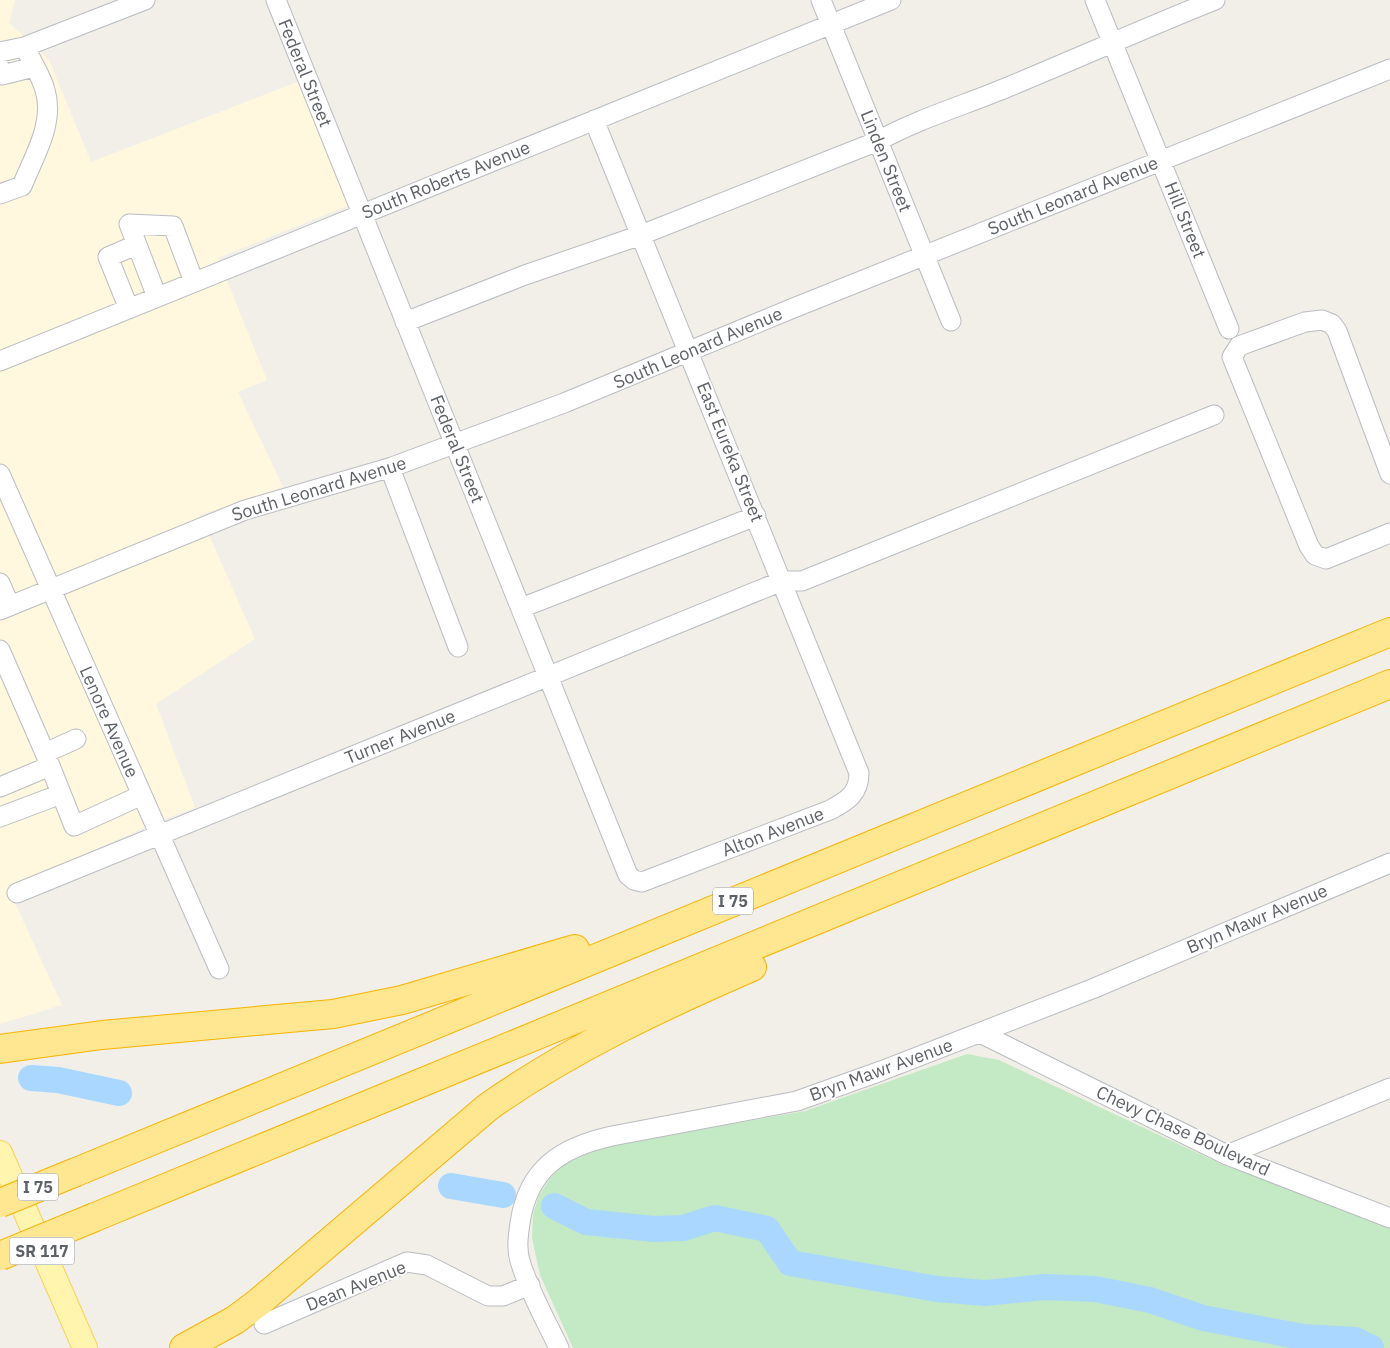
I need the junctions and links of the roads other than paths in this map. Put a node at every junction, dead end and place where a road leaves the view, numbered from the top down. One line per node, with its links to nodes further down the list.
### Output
1 (145, 0): 9 (street)
2 (276, 0): 18 (street, Federal Street)
3 (821, 0): 7 (street, Linden Street)
4 (891, 0): 7 (street, South Roberts Avenue)
5 (1095, 0): 8 (street, Hill Street)
6 (1215, 0): 8 (street)
7 (831, 24): 14 (street, South Roberts Avenue); 15 (street, Linden Street)
8 (1112, 41): 15 (street); 16 (street, Hill Street)
9 (25, 47): 10 (street); 11 (street)
10 (0, 52)
11 (34, 67): 12 (street); 17 (street)
12 (0, 68)
13 (1390, 68): 16 (street, South Leonard Avenue)
14 (594, 120): 18 (street, South Roberts Avenue); 19 (street, East Eureka Street)
15 (878, 140): 19 (street); 21 (street, Linden Street)
16 (1160, 161): 21 (street, South Leonard Avenue); 27 (street, Hill Street)
17 (0, 194)
18 (362, 214): 22 (street, South Roberts Avenue); 26 (street, Federal Street)
19 (641, 235): 26 (street); 28 (street, East Eureka Street)
20 (136, 245): 22 (street); 23 (street); 24 (street)
21 (925, 256): 25 (street, Linden Street); 28 (street, South Leonard Avenue)
22 (194, 282): 23 (street, South Roberts Avenue)
23 (157, 297): 24 (street, South Roberts Avenue)
24 (128, 309): 29 (street, South Roberts Avenue)
25 (951, 321)
26 (405, 322): 31 (street, Federal Street)
27 (1229, 329)
28 (689, 352): 31 (street, South Leonard Avenue); 35 (street, East Eureka Street)
29 (0, 361)
30 (1214, 415): 37 (street, Turner Avenue)
31 (454, 443): 32 (street, South Leonard Avenue); 41 (street, Federal Street)
32 (390, 468): 39 (street, South Leonard Avenue); 43 (street)
33 (0, 474): 39 (street, Lenore Avenue)
34 (1390, 474): 36 (street)
35 (756, 516): 37 (street, East Eureka Street); 41 (street)
36 (1390, 533)
37 (782, 581): 45 (street, Turner Avenue); 49 (street, East Eureka Street)
38 (0, 583): 40 (street)
39 (50, 589): 40 (street, South Leonard Avenue); 53 (street, Lenore Avenue)
40 (5, 608)
41 (521, 608): 45 (street, Federal Street)
42 (1390, 632): 54 (highway, I 75)
43 (458, 647)
44 (0, 650): 50 (street)
45 (548, 676): 56 (street, Turner Avenue); 58 (street, Federal Street)
46 (1390, 684): 68 (highway, bridge)
47 (1390, 691): 72 (highway)
48 (76, 739): 50 (street)
49 (854, 756): 58 (street, Alton Avenue)
50 (47, 760): 51 (street); 52 (street)
51 (0, 787)
52 (61, 794): 53 (street); 55 (street)
53 (142, 795): 56 (street, Lenore Avenue)
54 (966, 805): 62 (highway); 66 (highway, I 75, bridge)
55 (0, 817)
56 (159, 835): 59 (street, Turner Avenue); 60 (street, Lenore Avenue)
57 (1390, 863): 61 (street, Bryn Mawr Avenue)
58 (651, 880)
59 (17, 893)
60 (218, 970)
61 (980, 1033): 65 (street, Chevy Chase Boulevard); 69 (street, Bryn Mawr Avenue)
62 (0, 1049)
63 (1390, 1088): 65 (street)
64 (0, 1153): 71 (main road, SR 117)
65 (1227, 1155): 67 (street, Chevy Chase Boulevard)
66 (0, 1203)
67 (1390, 1218)
68 (0, 1256)
69 (530, 1285): 70 (street, Dean Avenue); 73 (street, Bryn Mawr Avenue)
70 (264, 1324)
71 (85, 1348)
72 (184, 1348)
73 (558, 1348)

